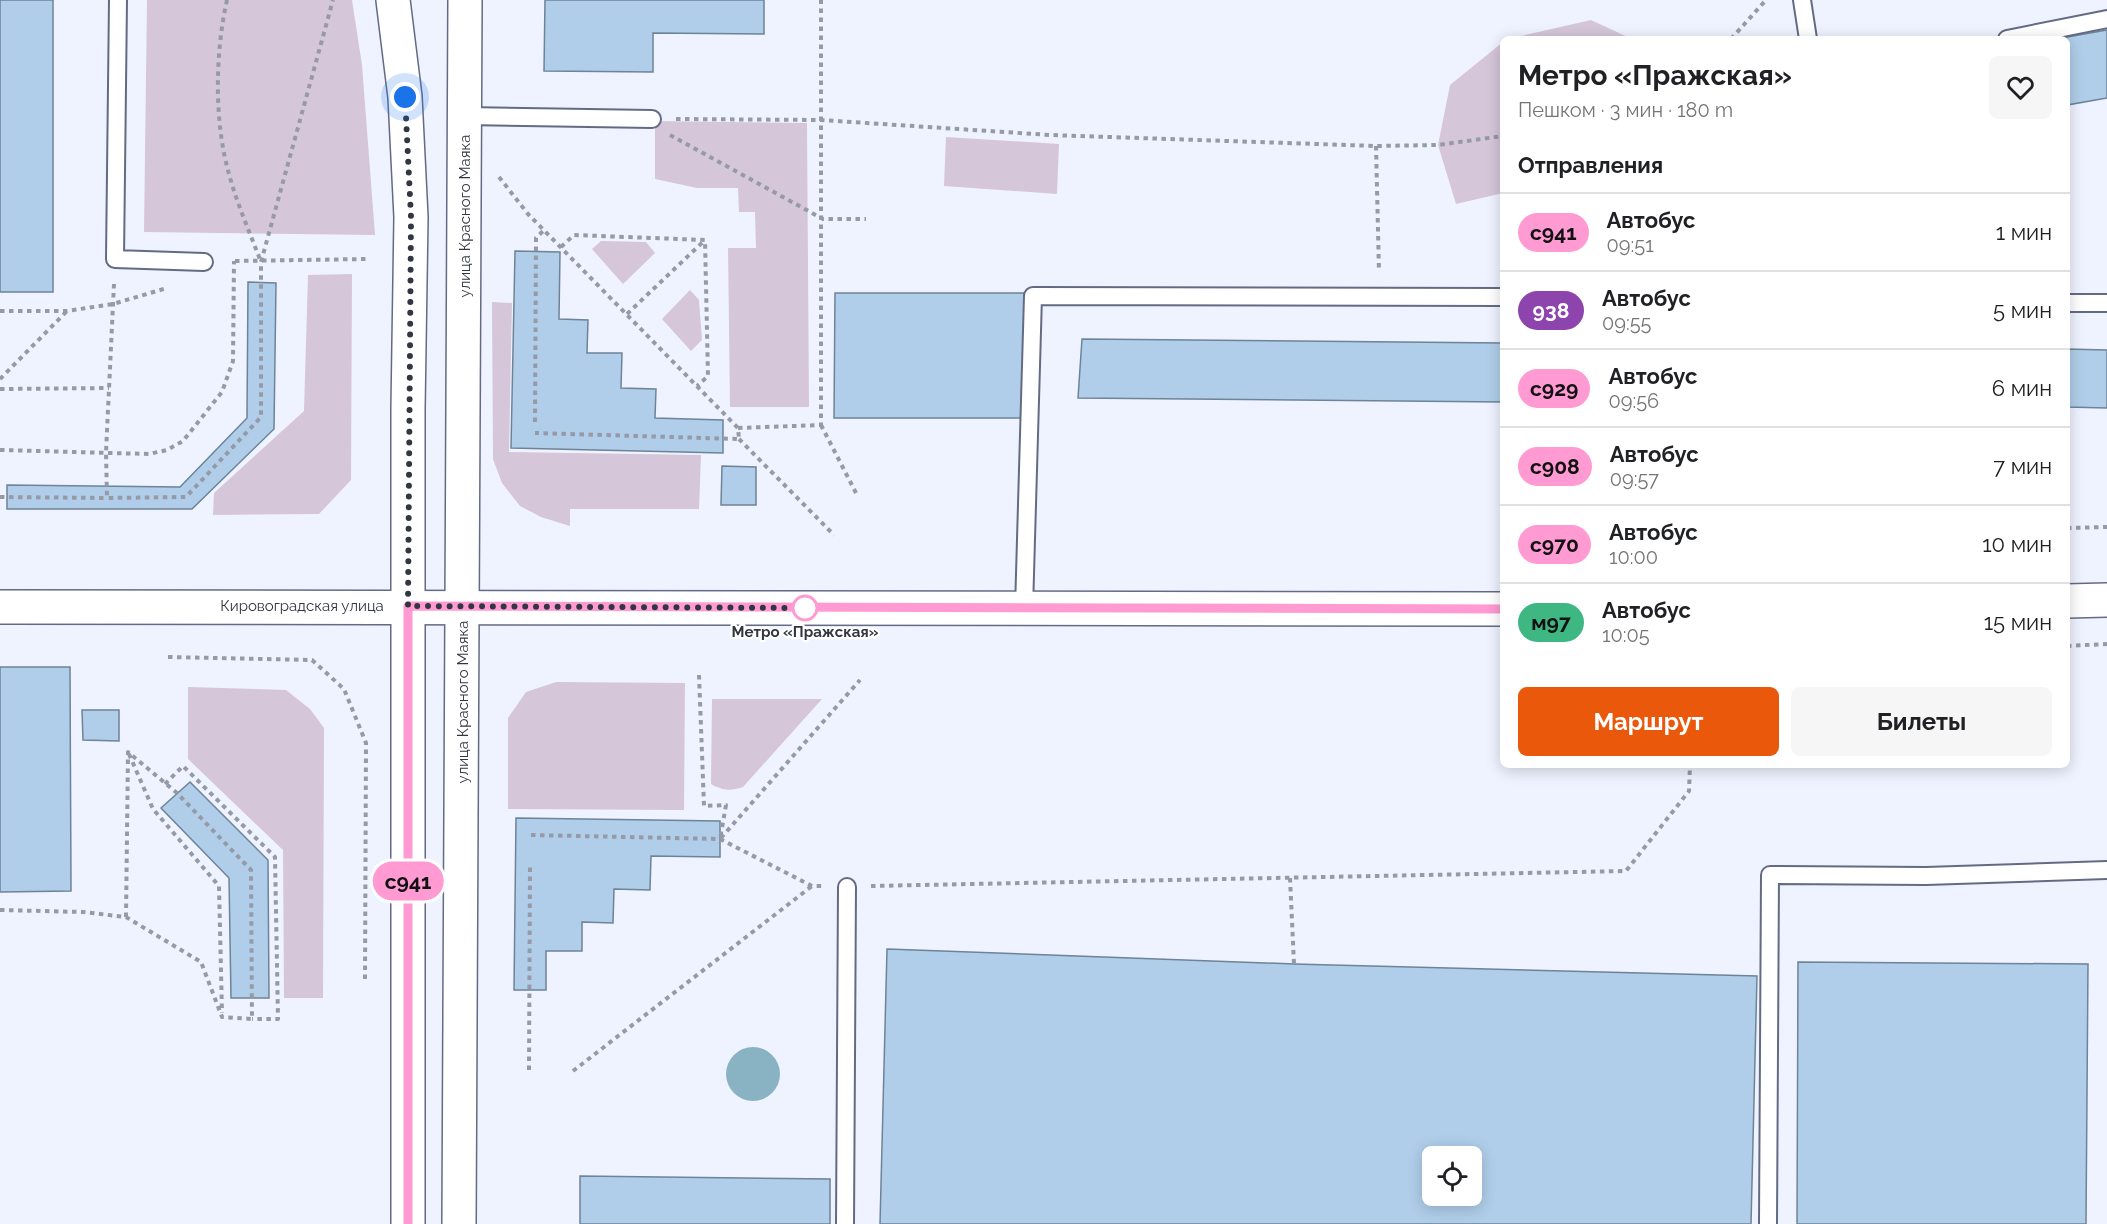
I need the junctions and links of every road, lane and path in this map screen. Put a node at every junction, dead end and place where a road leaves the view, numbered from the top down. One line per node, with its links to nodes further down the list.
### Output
1 (118, 0): 25 (lane)
2 (227, 0): 29 (path)
3 (333, 0): 29 (path)
4 (393, 0): 59 (street)
5 (465, 0): 13 (street, улица Красного Маяка)
6 (821, 0): 15 (path)
7 (1766, 0): 10 (path)
8 (1802, 0): 11 (lane)
9 (2107, 19): 12 (lane)
10 (1734, 36)
11 (1808, 36)
12 (2022, 36)
13 (465, 116): 14 (lane); 60 (street, улица Красного Маяка)
14 (646, 119): 15 (path); 19 (path)
15 (821, 120): 17 (path); 19 (path)
16 (1500, 136): 17 (path)
17 (1376, 147): 24 (path)
18 (497, 174): 21 (path)
19 (822, 219): 20 (path); 45 (path)
20 (866, 219)
21 (544, 230): 23 (path); 44 (path)
22 (705, 240): 23 (path); 39 (path); 41 (path)
23 (561, 247): 39 (path)
24 (1378, 253)
25 (115, 259): 28 (lane); 36 (path)
26 (367, 259): 29 (path)
27 (234, 261): 28 (path); 29 (path); 30 (path)
28 (204, 262)
29 (261, 262): 53 (path)
30 (235, 269): 31 (path); 50 (path)
31 (224, 272)
32 (168, 288): 36 (path)
33 (1500, 297): 62 (lane)
34 (2070, 303): 35 (lane)
35 (2107, 303)
36 (113, 304): 38 (path); 42 (path)
37 (0, 311): 38 (path)
38 (67, 311): 40 (path)
39 (627, 314): 41 (path)
40 (0, 379)
41 (697, 386): 46 (path)
42 (109, 388): 43 (path); 50 (path)
43 (0, 389)
44 (535, 422)
45 (821, 425): 46 (path); 51 (path)
46 (738, 428): 48 (path)
47 (535, 433): 48 (path)
48 (740, 439): 56 (path)
49 (0, 450): 50 (path)
50 (106, 452): 53 (path)
51 (856, 493)
52 (0, 497): 53 (path)
53 (107, 498)
54 (2107, 527): 55 (path)
55 (2070, 528)
56 (834, 535)
57 (2107, 600): 58 (street)
58 (2070, 601)
59 (408, 606): 60 (street, Кировоградская улица); 61 (street, Кировоградская улица); 87 (street)
60 (464, 606): 62 (street, Кировоградская улица); 88 (street, улица Красного Маяка)
61 (0, 607)
62 (1024, 609): 63 (street, Кировоградская улица)
63 (1500, 609)
64 (2107, 644): 65 (path)
65 (2070, 646)
66 (168, 657): 82 (path)
67 (699, 675): 73 (path)
68 (860, 680): 73 (path)
69 (128, 752): 71 (path); 80 (path); 83 (path)
70 (1690, 768): 76 (path)
71 (165, 784): 84 (path); 84 (path)
72 (531, 835): 73 (path)
73 (720, 839): 77 (path)
74 (530, 865): 85 (path)
75 (2107, 870): 90 (lane)
76 (1290, 878): 78 (path); 81 (path)
77 (812, 886): 78 (path); 86 (path)
78 (846, 887): 89 (lane)
79 (0, 910): 80 (path)
80 (126, 917): 83 (path)
81 (1294, 964)
82 (365, 980)
83 (222, 1017): 84 (path)
84 (252, 1019)
85 (529, 1070)
86 (573, 1071)
87 (408, 1224)
88 (459, 1224)
89 (845, 1224)
90 (1768, 1224)

